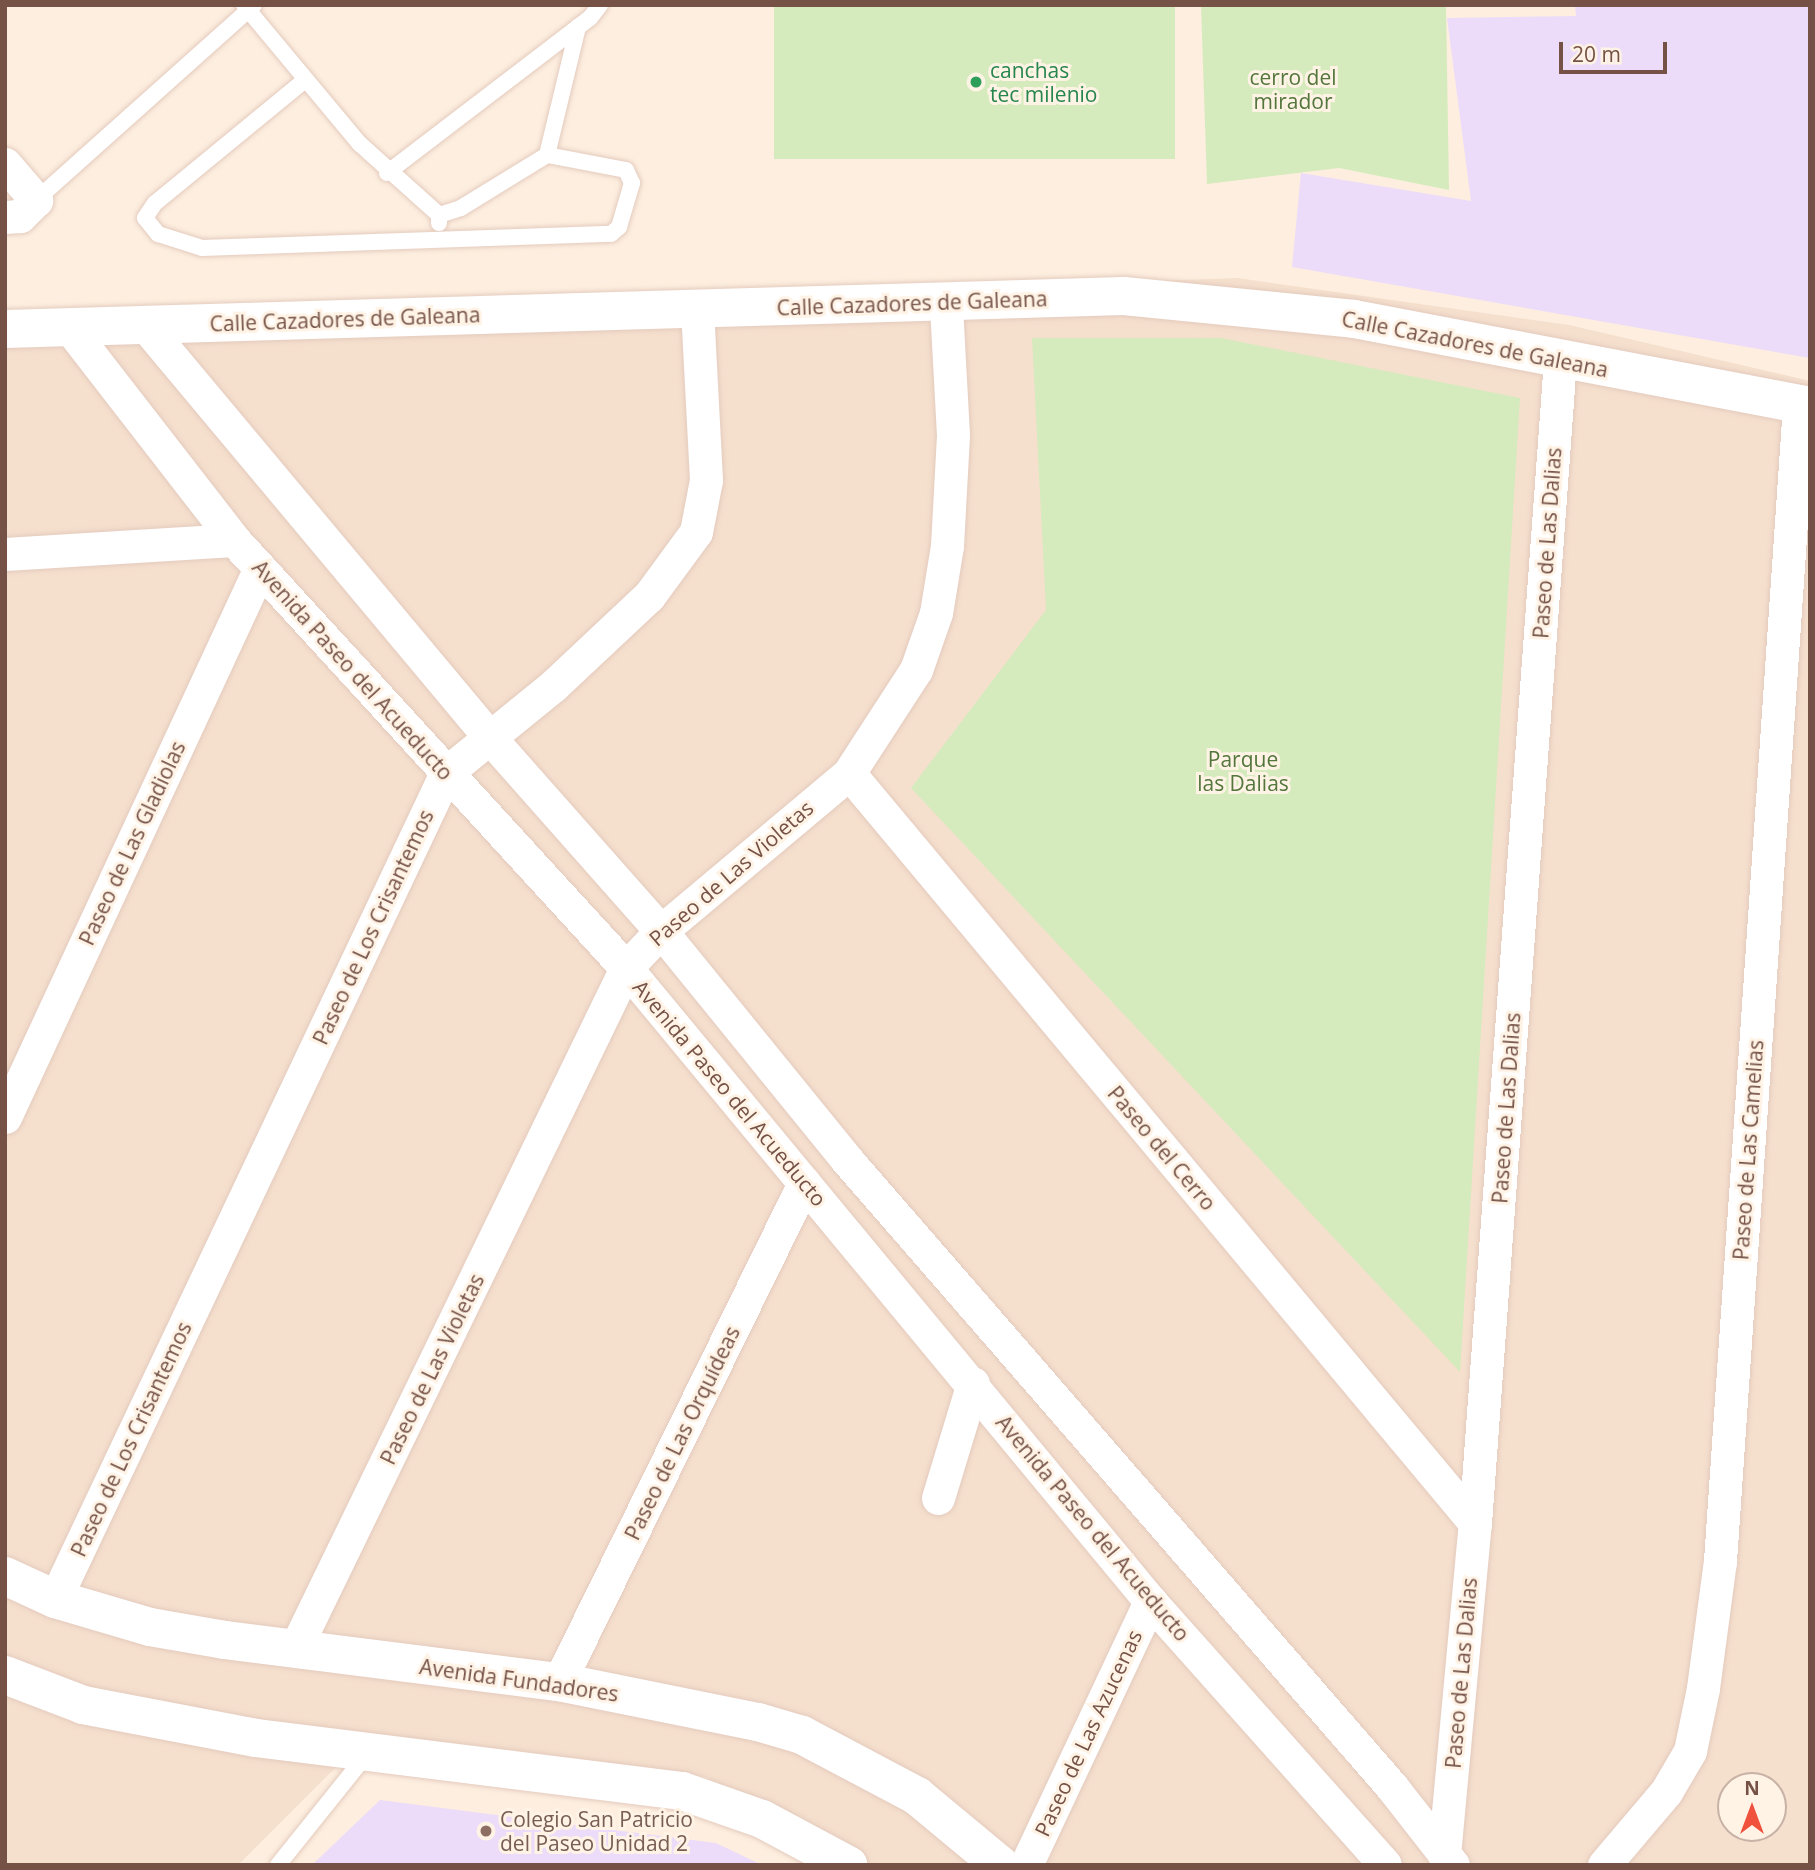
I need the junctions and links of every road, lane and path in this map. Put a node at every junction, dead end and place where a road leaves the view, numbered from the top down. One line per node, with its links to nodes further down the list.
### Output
1 (600, 5): 3 (lane)
2 (249, 7): 4 (lane); 8 (lane)
3 (578, 27): 5 (lane); 7 (lane)
4 (305, 80): 7 (lane); 10 (lane)
5 (547, 155): 9 (lane); 10 (lane)
6 (5, 164): 8 (street)
7 (387, 173): 9 (lane)
8 (21, 211)
9 (439, 215): 10 (lane)
10 (439, 240)
11 (946, 304): 12 (main road, Calle Cazadores de Galeana); 16 (main road, Calle Cazadores de Galeana); 23 (street, Paseo de Las Violetas)
12 (697, 308): 13 (main road, Calle Cazadores de Galeana); 21 (street, Paseo de Los Crisantemos)
13 (144, 324): 14 (main road, Calle Cazadores de Galeana); 21 (street)
14 (69, 327): 15 (main road, Calle Cazadores de Galeana); 18 (street, Avenida Paseo del Acueducto)
15 (5, 329)
16 (1560, 361): 17 (main road, Calle Cazadores de Galeana); 30 (street, Paseo de Las Dalias)
17 (1804, 405): 46 (street, Paseo de Las Camelias)
18 (234, 540): 19 (street); 20 (street, Avenida Paseo del Acueducto)
19 (5, 554)
20 (260, 568): 22 (street, Avenida Paseo del Acueducto); 26 (street, Paseo de Las Gladiolas)
21 (491, 739): 22 (street, Paseo de Los Crisantemos); 24 (street)
22 (446, 773): 25 (street, Avenida Paseo del Acueducto); 32 (street, Paseo de Los Crisantemos)
23 (849, 773): 24 (street, Paseo de Las Violetas); 30 (street, Paseo del Cerro)
24 (661, 930): 25 (street, Paseo de Las Violetas); 38 (street)
25 (626, 968): 27 (street, Avenida Paseo del Acueducto); 34 (street, Paseo de Las Violetas)
26 (5, 1117)
27 (804, 1183): 28 (street, Avenida Paseo del Acueducto); 36 (street, Paseo de Las Orquídeas)
28 (973, 1383): 29 (street); 33 (street, Avenida Paseo del Acueducto)
29 (939, 1498)
30 (1475, 1523): 40 (street, Paseo de Las Dalias)
31 (5, 1576): 32 (main road, Avenida Fundadores)
32 (55, 1599): 34 (main road, Avenida Fundadores)
33 (1150, 1601): 39 (street, Avenida Paseo del Acueducto); 44 (street, Paseo de Las Azucenas)
34 (295, 1650): 36 (main road, Avenida Fundadores)
35 (5, 1675): 37 (main road)
36 (559, 1682): 43 (main road, Avenida Fundadores)
37 (367, 1755): 41 (lane); 42 (main road)
38 (1392, 1787): 39 (street); 40 (street)
39 (1352, 1825): 45 (street, Avenida Paseo del Acueducto)
40 (1449, 1860)
41 (278, 1865)
42 (848, 1865)
43 (1000, 1865)
44 (1026, 1865)
45 (1385, 1865)
46 (1604, 1865)

